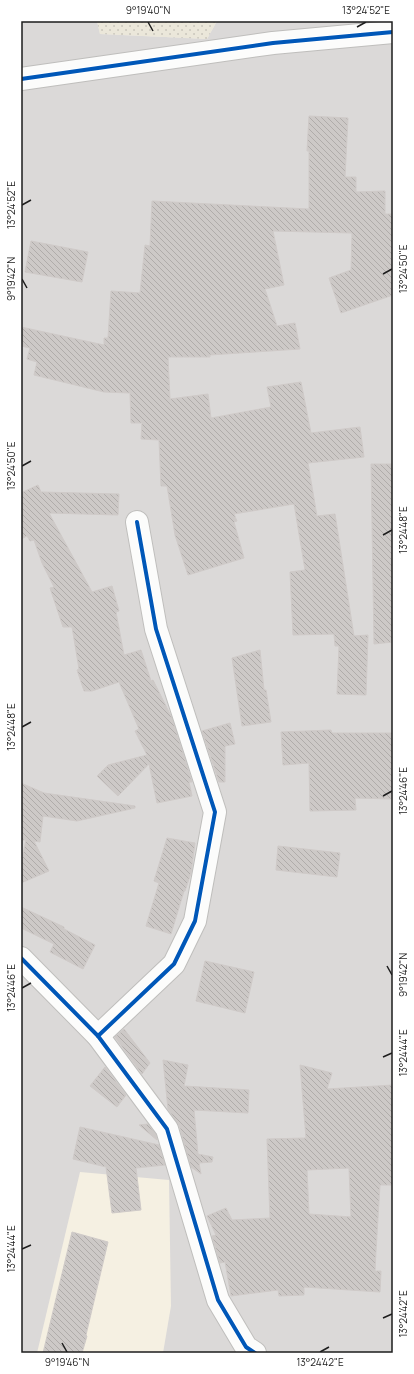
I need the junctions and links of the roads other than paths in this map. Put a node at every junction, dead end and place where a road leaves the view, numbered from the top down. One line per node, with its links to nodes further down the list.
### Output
1 (393, 32): 2 (street)
2 (21, 79)
3 (137, 522): 5 (street)
4 (21, 958): 5 (street)
5 (98, 1036): 6 (street)
6 (250, 1351)

